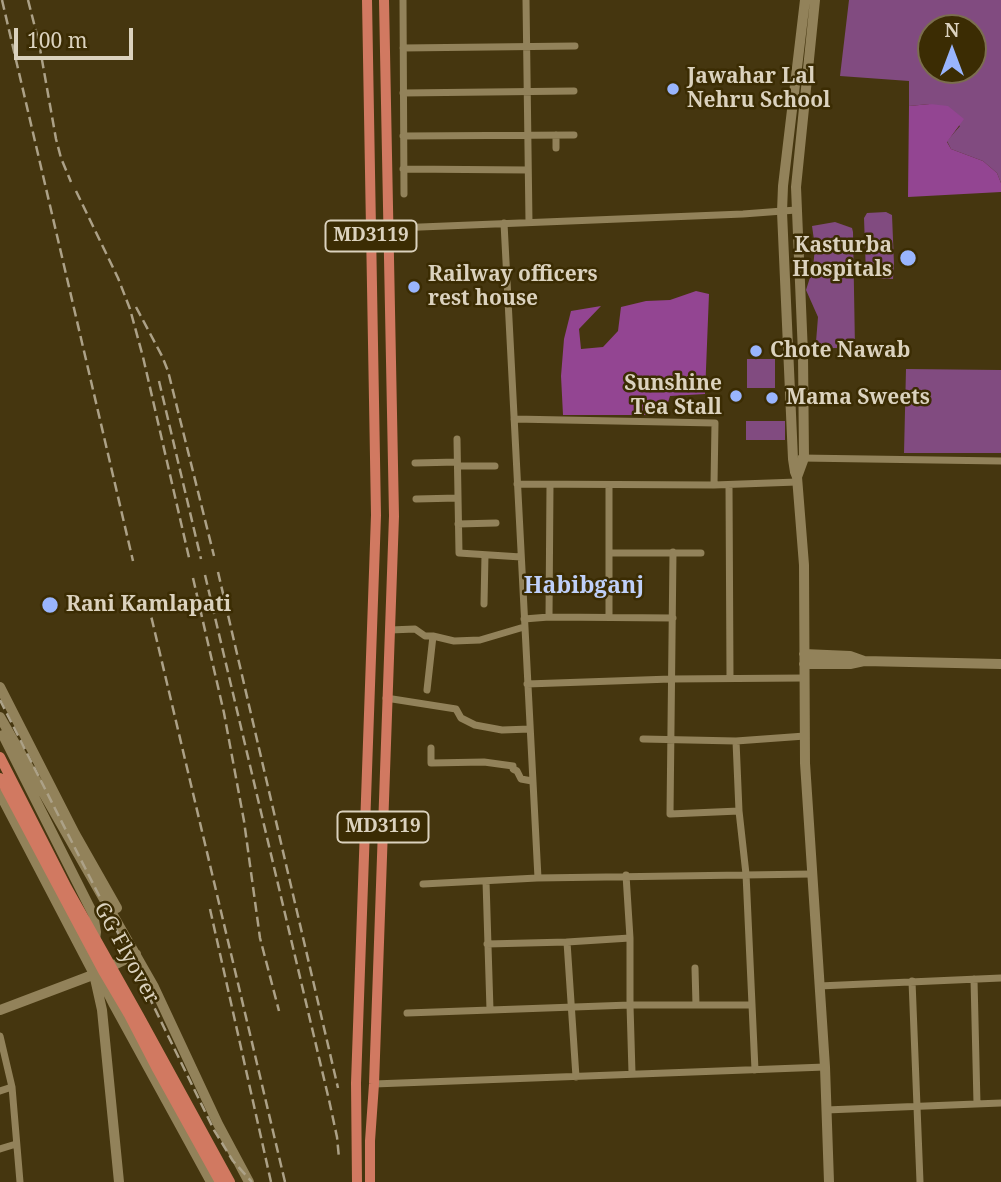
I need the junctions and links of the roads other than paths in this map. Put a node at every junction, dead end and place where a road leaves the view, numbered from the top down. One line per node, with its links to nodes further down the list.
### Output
1 (367, 0): 26 (main road, MD3119)
2 (384, 0): 25 (main road, MD3119)
3 (403, 0): 9 (street)
4 (526, 0): 8 (street)
5 (805, 0): 22 (main road)
6 (815, 0): 21 (main road)
7 (575, 46): 8 (street)
8 (526, 47): 9 (street); 11 (street)
9 (403, 48): 12 (street)
10 (574, 91): 11 (street)
11 (527, 92): 12 (street); 16 (street)
12 (403, 93): 15 (street)
13 (556, 135): 14 (street); 16 (street); 17 (street)
14 (574, 135)
15 (403, 136): 16 (street); 18 (street)
16 (527, 136): 19 (street)
17 (556, 148)
18 (404, 169): 19 (street); 20 (street)
19 (528, 170): 23 (street)
20 (404, 194)
21 (796, 210): 22 (street); 28 (main road)
22 (782, 212): 23 (street); 27 (main road)
23 (529, 222): 24 (street)
24 (504, 223): 25 (street); 29 (street)
25 (388, 228): 26 (street); 56 (main road, MD3119)
26 (371, 229): 86 (main road, MD3119)
27 (789, 346): 28 (main road); 31 (main road)
28 (802, 346): 31 (main road)
29 (514, 419): 37 (street); 40 (street)
30 (457, 439): 34 (street)
31 (799, 459): 32 (street); 36 (main road)
32 (1001, 461)
33 (415, 463): 34 (street)
34 (457, 464): 35 (street); 42 (street)
35 (495, 466)
36 (797, 480): 41 (street); 58 (main road)
37 (517, 484): 38 (street); 50 (street)
38 (550, 485): 39 (street); 52 (street)
39 (609, 485): 40 (street); 47 (street)
40 (714, 485): 41 (street)
41 (729, 485): 60 (street)
42 (458, 498): 43 (street); 45 (street)
43 (416, 499)
44 (496, 523): 45 (street)
45 (458, 524): 49 (street)
46 (673, 552): 47 (street); 48 (street); 54 (street)
47 (609, 553): 53 (street)
48 (701, 553)
49 (485, 555): 50 (street); 51 (street)
50 (521, 557): 55 (street)
51 (484, 604)
52 (549, 617): 53 (street); 55 (street)
53 (609, 617): 54 (street)
54 (673, 618): 61 (street)
55 (524, 623): 57 (street); 63 (street)
56 (390, 630): 57 (street); 66 (main road, MD3119)
57 (433, 636): 65 (street)
58 (804, 659): 59 (main road); 62 (main road)
59 (1001, 664)
60 (730, 677): 61 (street); 62 (street)
61 (671, 678): 63 (street); 72 (street)
62 (804, 678): 70 (main road)
63 (527, 684): 69 (street)
64 (0, 687): 91 (main road)
65 (427, 690)
66 (386, 698): 69 (street); 87 (main road, MD3119)
67 (0, 717): 91 (main road)
68 (0, 728): 93 (main road)
69 (530, 729): 77 (street)
70 (805, 736): 73 (street); 81 (main road)
71 (643, 739): 72 (street)
72 (671, 740): 73 (street); 79 (street)
73 (736, 741): 79 (street)
74 (431, 748): 77 (street)
75 (0, 757): 119 (main road, GG Flyover)
76 (0, 778): 119 (main road, GG Flyover)
77 (532, 781): 83 (street)
78 (0, 794): 93 (main road)
79 (739, 811): 80 (street)
80 (746, 874): 81 (street); 82 (street); 100 (street)
81 (813, 874): 97 (main road)
82 (632, 875): 83 (street); 88 (street)
83 (538, 877): 84 (street)
84 (486, 881): 85 (street); 90 (street)
85 (423, 884)
86 (363, 901): 87 (main road); 123 (main road, MD3119)
87 (380, 903): 110 (main road, MD3119)
88 (629, 938): 89 (street); 98 (street)
89 (567, 943): 90 (street); 101 (street)
90 (487, 944): 103 (street)
91 (136, 954): 93 (main road); 122 (main road)
92 (695, 968): 99 (street)
93 (96, 974): 102 (main road); 119 (main road); 121 (main road)
94 (1001, 978): 95 (street)
95 (974, 979): 96 (street); 114 (street)
96 (912, 981): 97 (street); 115 (street)
97 (819, 986): 106 (main road)
98 (629, 1005): 99 (street); 101 (street); 108 (street)
99 (696, 1005): 100 (street)
100 (752, 1005): 107 (street)
101 (572, 1007): 103 (street); 109 (street)
102 (0, 1010)
103 (490, 1010): 104 (street)
104 (407, 1013)
105 (0, 1036): 111 (street)
106 (825, 1067): 107 (street); 116 (main road)
107 (755, 1070): 108 (street)
108 (632, 1073): 109 (street)
109 (576, 1077): 110 (street)
110 (374, 1084): 124 (main road, MD3119)
111 (12, 1087): 112 (street); 117 (street)
112 (0, 1091)
113 (1001, 1103): 114 (street)
114 (977, 1104): 115 (street)
115 (916, 1107): 116 (street); 126 (street)
116 (826, 1110): 125 (main road)
117 (16, 1144): 118 (street); 120 (street)
118 (0, 1149)
119 (220, 1181)
120 (20, 1182)
121 (119, 1182)
122 (249, 1182)
123 (357, 1182)
124 (370, 1182)
125 (829, 1182)
126 (920, 1182)

